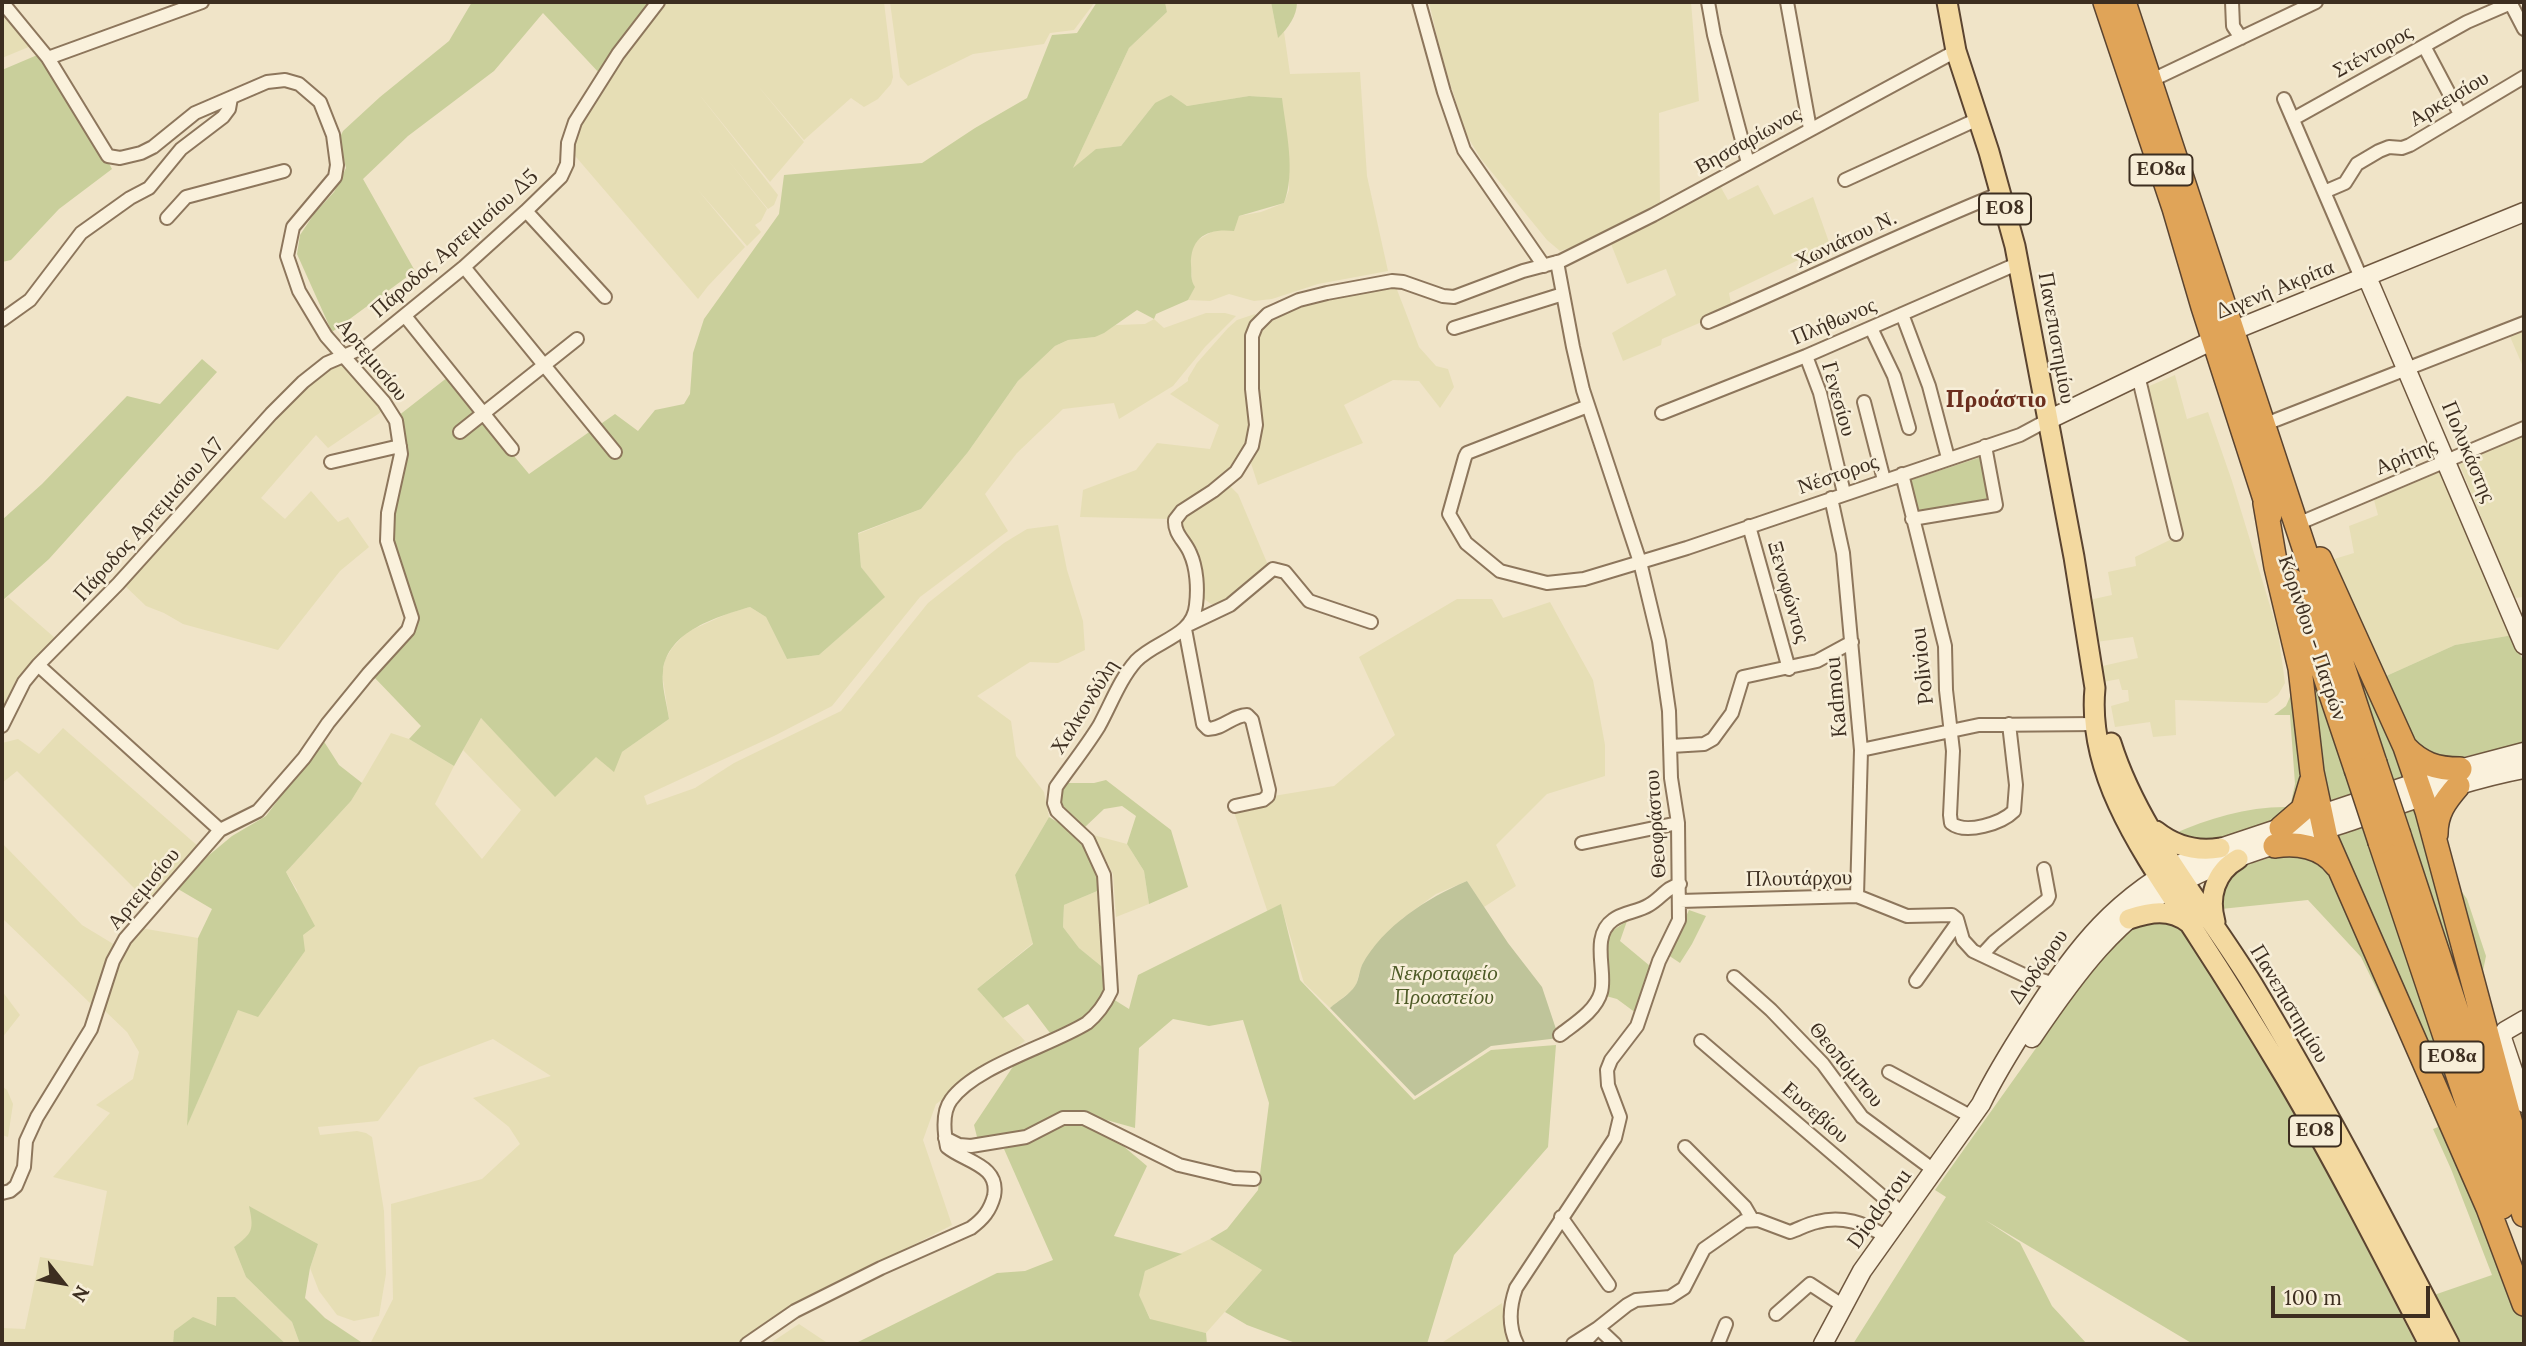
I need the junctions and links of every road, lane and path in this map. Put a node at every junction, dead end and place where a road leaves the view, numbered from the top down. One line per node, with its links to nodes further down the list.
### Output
1 (2, 2): 17 (street, Αρτεμισίου)
2 (202, 2): 17 (street)
3 (658, 2): 31 (street, Πάροδος Αρτεμισίου Δ5)
4 (1419, 2): 35 (street)
5 (1708, 2): 26 (street)
6 (1787, 2): 25 (street)
7 (1947, 2): 16 (main road, Πανεπιστημίου / ΕΟ8)
8 (2105, 2): 47 (highway, Κορίνθου - Πατρών / ΕΟ8α)
9 (2124, 2): 19 (highway, Κορίνθου - Πατρών / ΕΟ8α)
10 (2232, 2): 14 (street)
11 (2316, 2): 14 (street)
12 (2511, 2): 13 (street); 15 (street, Στέντορος)
13 (2524, 29)
14 (2241, 38): 19 (street)
15 (2424, 46): 22 (street); 24 (street, Στέντορος)
16 (1956, 51): 23 (main road, Πανεπιστημίου / ΕΟ8); 25 (street, Βησσαρίωνος)
17 (48, 58): 20 (street, Αρτεμισίου)
18 (2524, 77): 22 (street, Αρκεισίου)
19 (2150, 81): 47 (highway, Κορίνθου - Πατρών / ΕΟ8α)
20 (231, 98): 42 (street); 49 (street, Αρτεμισίου)
21 (2284, 99): 24 (street, Πολυκάστης)
22 (2459, 114): 30 (street, Αρκεισίου)
23 (1978, 119): 28 (street); 29 (main road, Πανεπιστημίου / ΕΟ8)
24 (2293, 119): 30 (street, Πολυκάστης)
25 (1810, 129): 26 (street, Βησσαρίωνος)
26 (1748, 163): 35 (street, Βησσαρίωνος)
27 (284, 171): 33 (street)
28 (1844, 180)
29 (2001, 192): 34 (main road, Πανεπιστημίου / ΕΟ8); 43 (street, Χωνιάτου Ν.)
30 (2325, 192): 37 (street, Πολυκάστης)
31 (526, 211): 36 (street, Πάροδος Αρτεμισίου Δ5); 39 (street)
32 (2524, 212): 37 (street, Διγενή Ακρίτα)
33 (167, 218)
34 (2019, 263): 40 (street, Πλήθωνος); 58 (main road, Πανεπιστημίου / ΕΟ8)
35 (1551, 264): 38 (street, Θεοφράστου); 82 (street)
36 (464, 267): 41 (street, Πάροδος Αρτεμισίου Δ5); 51 (street)
37 (2365, 279): 47 (street, Διγενή Ακρίτα); 52 (street, Πολυκάστης)
38 (1563, 294): 45 (street); 55 (street, Θεοφράστου)
39 (605, 297)
40 (1902, 314): 46 (street, Πλήθωνος); 67 (street)
41 (405, 316): 49 (street, Πάροδος Αρτεμισίου Δ5); 56 (street)
42 (2, 320)
43 (1709, 322)
44 (2524, 323): 52 (street)
45 (1454, 328)
46 (1871, 328): 50 (street, Πλήθωνος); 60 (street)
47 (2222, 335): 53 (street, Διγενή Ακρίτα); 59 (highway, Κορίνθου - Πατρών / ΕΟ8α); 75 (highway, Κορίνθου - Πατρών / ΕΟ8α)
48 (578, 339): 51 (street)
49 (343, 356): 63 (street, Αρτεμισίου); 85 (street, Πάροδος Αρτεμισίου Δ7)
50 (1806, 356): 57 (street, Πλήθωνος); 73 (street, Γενεσίου)
51 (543, 366): 56 (street); 66 (street)
52 (2407, 369): 59 (street); 68 (street, Πολυκάστης)
53 (2138, 375): 58 (street, Διγενή Ακρίτα); 79 (street)
54 (1864, 402): 71 (street)
55 (1588, 406): 80 (street, Θεοφράστου); 80 (street, Νέστορος)
56 (484, 413): 62 (street); 65 (street)
57 (1662, 413)
58 (2048, 420): 64 (street, Νέστορος); 87 (main road, Πανεπιστημίου / ΕΟ8)
59 (2263, 425): 72 (highway, Κορίνθου - Πατρών / ΕΟ8α)
60 (1909, 428)
61 (2524, 428): 68 (street, Αρήτης)
62 (460, 432)
63 (400, 446): 69 (street); 105 (street, Αρτεμισίου)
64 (1985, 446): 67 (street, Νέστορος); 76 (street)
65 (512, 449)
66 (615, 452)
67 (1948, 458): 70 (street, Νέστορος)
68 (2447, 461): 77 (street, Αρήτης); 84 (street, Πολυκάστης)
69 (331, 462)
70 (1902, 474): 71 (street, Νέστορος); 76 (street, Poliviou)
71 (1884, 480): 73 (street, Νέστορος)
72 (2283, 489): 77 (highway); 96 (highway, Κορίνθου - Πατρών / ΕΟ8α)
73 (1844, 493): 74 (street, Νέστορος)
74 (1830, 498): 78 (street, Νέστορος); 83 (street, Kadmou)
75 (2265, 503): 96 (highway, Κορίνθου - Πατρών / ΕΟ8α); 98 (highway)
76 (1912, 519): 91 (street, Poliviou)
77 (2302, 522): 93 (highway)
78 (1749, 526): 80 (street, Νέστορος); 86 (street, Ξενοφώντος)
79 (2176, 534)
80 (1640, 562): 92 (street, Θεοφράστου)
81 (1371, 622): 82 (street, Χαλκονδύλη)
82 (1188, 627): 101 (street); 132 (street, Χαλκονδύλη)
83 (1852, 642): 86 (street); 94 (street, Kadmou)
84 (2524, 645)
85 (38, 665): 90 (street, Πάροδος Αρτεμισίου Δ7); 105 (street)
86 (1789, 669): 92 (street)
87 (2095, 688): 89 (main road, Πανεπιστημίου / ΕΟ8); 102 (main road, Πανεπιστημίου / ΕΟ8)
88 (2009, 724): 89 (street); 91 (street); 91 (street, Poliviou)
89 (2096, 724): 114 (main road, Πανεπιστημίου / ΕΟ8)
90 (2, 726)
91 (1949, 732): 94 (street)
92 (1671, 746): 103 (street, Θεοφράστου)
93 (2405, 747): 99 (highway); 100 (highway)
94 (1861, 750): 116 (street, Kadmou)
95 (2524, 752): 99 (street)
96 (2365, 766): 107 (highway, Κορίνθου - Πατρών / ΕΟ8α, bridge)
97 (2524, 769): 99 (street)
98 (2312, 772): 104 (highway); 106 (highway)
99 (2459, 777): 100 (street); 109 (highway)
100 (2420, 790): 104 (street); 109 (highway)
101 (1235, 806)
102 (2145, 820): 110 (main road); 114 (main road, Πανεπιστημίου / ΕΟ8)
103 (1678, 823): 108 (street); 115 (street, Θεοφράστου)
104 (2322, 823): 106 (street); 113 (highway)
105 (220, 830): 137 (street, Αρτεμισίου)
106 (2278, 837): 110 (street); 111 (street); 113 (highway)
107 (2390, 838): 139 (highway, Κορίνθου - Πατρών / ΕΟ8α); 143 (highway, Κορίνθου - Πατρών / ΕΟ8α)
108 (1581, 843)
109 (2437, 844): 135 (highway)
110 (2220, 848): 114 (street)
111 (2238, 859): 114 (street); 121 (main road)
112 (2044, 869): 122 (street)
113 (2339, 871): 145 (highway)
114 (2171, 879): 118 (street); 120 (main road, Πανεπιστημίου / ΕΟ8); 121 (main road, Πανεπιστημίου / ΕΟ8); 125 (street, Διοδώρου)
115 (1680, 884): 117 (street, Θεοφράστου); 127 (street)
116 (1857, 896): 117 (street, Πλουτάρχου); 119 (street, Πλουτάρχου)
117 (1680, 901): 140 (street, Θεοφράστου)
118 (2129, 919): 120 (main road); 125 (street)
119 (1958, 922): 122 (street); 124 (street)
120 (2190, 924): 157 (main road, Πανεπιστημίου / ΕΟ8)
121 (2216, 926): 158 (main road, Πανεπιστημίου / ΕΟ8)
122 (1982, 955): 125 (street)
123 (1734, 977): 134 (street, Θεοπόμπου)
124 (1916, 981)
125 (2059, 986): 131 (street, Διοδώρου)
126 (2524, 1020): 130 (street)
127 (1560, 1035)
128 (1701, 1041): 138 (street, Ευσεβίου)
129 (1889, 1072): 131 (street)
130 (2524, 1102)
131 (1976, 1111): 134 (street, Diodorou)
132 (945, 1138): 136 (street); 150 (street)
133 (1685, 1147): 141 (street)
134 (1935, 1171): 138 (street, Diodorou)
135 (2524, 1172)
136 (1254, 1180)
137 (2, 1193)
138 (1903, 1214): 142 (street, Diodorou)
139 (2524, 1215)
140 (1561, 1217): 144 (street); 151 (street, Θεοφράστου)
141 (1752, 1219): 142 (street); 149 (street)
142 (1886, 1237): 146 (street, Diodorou)
143 (2524, 1273)
144 (1609, 1285)
145 (2524, 1304)
146 (1842, 1306): 147 (street); 156 (street, Diodorou)
147 (1776, 1314)
148 (1726, 1324): 155 (street)
149 (1598, 1328): 152 (street); 153 (street); 154 (street)
150 (747, 1344)
151 (1517, 1344)
152 (1573, 1344)
153 (1583, 1344)
154 (1615, 1344)
155 (1718, 1344)
156 (1823, 1344)
157 (2429, 1344)
158 (2449, 1344)

